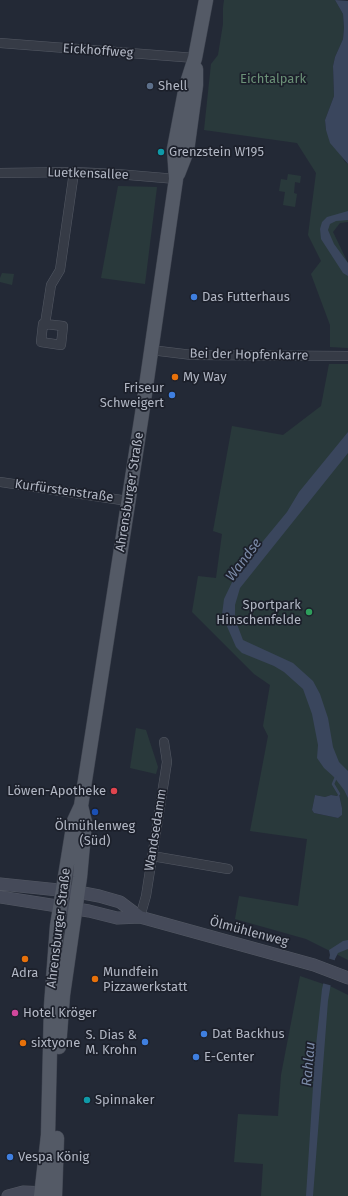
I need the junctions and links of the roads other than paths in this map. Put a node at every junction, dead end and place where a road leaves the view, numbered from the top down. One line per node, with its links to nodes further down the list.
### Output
1 (206, 0): 3 (main road, Ahrensburger Straße)
2 (0, 43): 3 (street, Eickhoffweg)
3 (195, 58): 6 (main road, Ahrensburger Straße)
4 (74, 172): 5 (street, Luetkensallee); 6 (street, Luetkensallee); 7 (street)
5 (0, 173)
6 (176, 179): 8 (main road, Ahrensburger Straße)
7 (45, 324)
8 (151, 350): 9 (street, Bei der Hopfenkarre); 11 (main road, Ahrensburger Straße)
9 (348, 356)
10 (0, 482): 11 (street, Kurfürstenstraße)
11 (128, 501): 13 (main road, Ahrensburger Straße)
12 (164, 742): 14 (street, Wandsedamm)
13 (81, 806): 17 (main road, Ahrensburger Straße); 18 (main road, Ahrensburger Straße)
14 (152, 856): 15 (street); 22 (street, Wandsedamm)
15 (228, 869)
16 (0, 884): 17 (main road, Ölmühlenweg)
17 (62, 890): 18 (main road, Ölmühlenweg); 20 (main road, Ahrensburger Straße)
18 (78, 892): 21 (main road, Ahrensburger Straße); 22 (main road, Ölmühlenweg)
19 (0, 897): 20 (main road, Ölmühlenweg)
20 (60, 907): 21 (main road, Ölmühlenweg); 24 (main road, Ahrensburger Straße)
21 (76, 909): 22 (main road, Ölmühlenweg); 24 (main road, Ahrensburger Straße)
22 (140, 917): 23 (main road, Ölmühlenweg)
23 (343, 976)
24 (48, 1194): 25 (main road)
25 (8, 1196)

